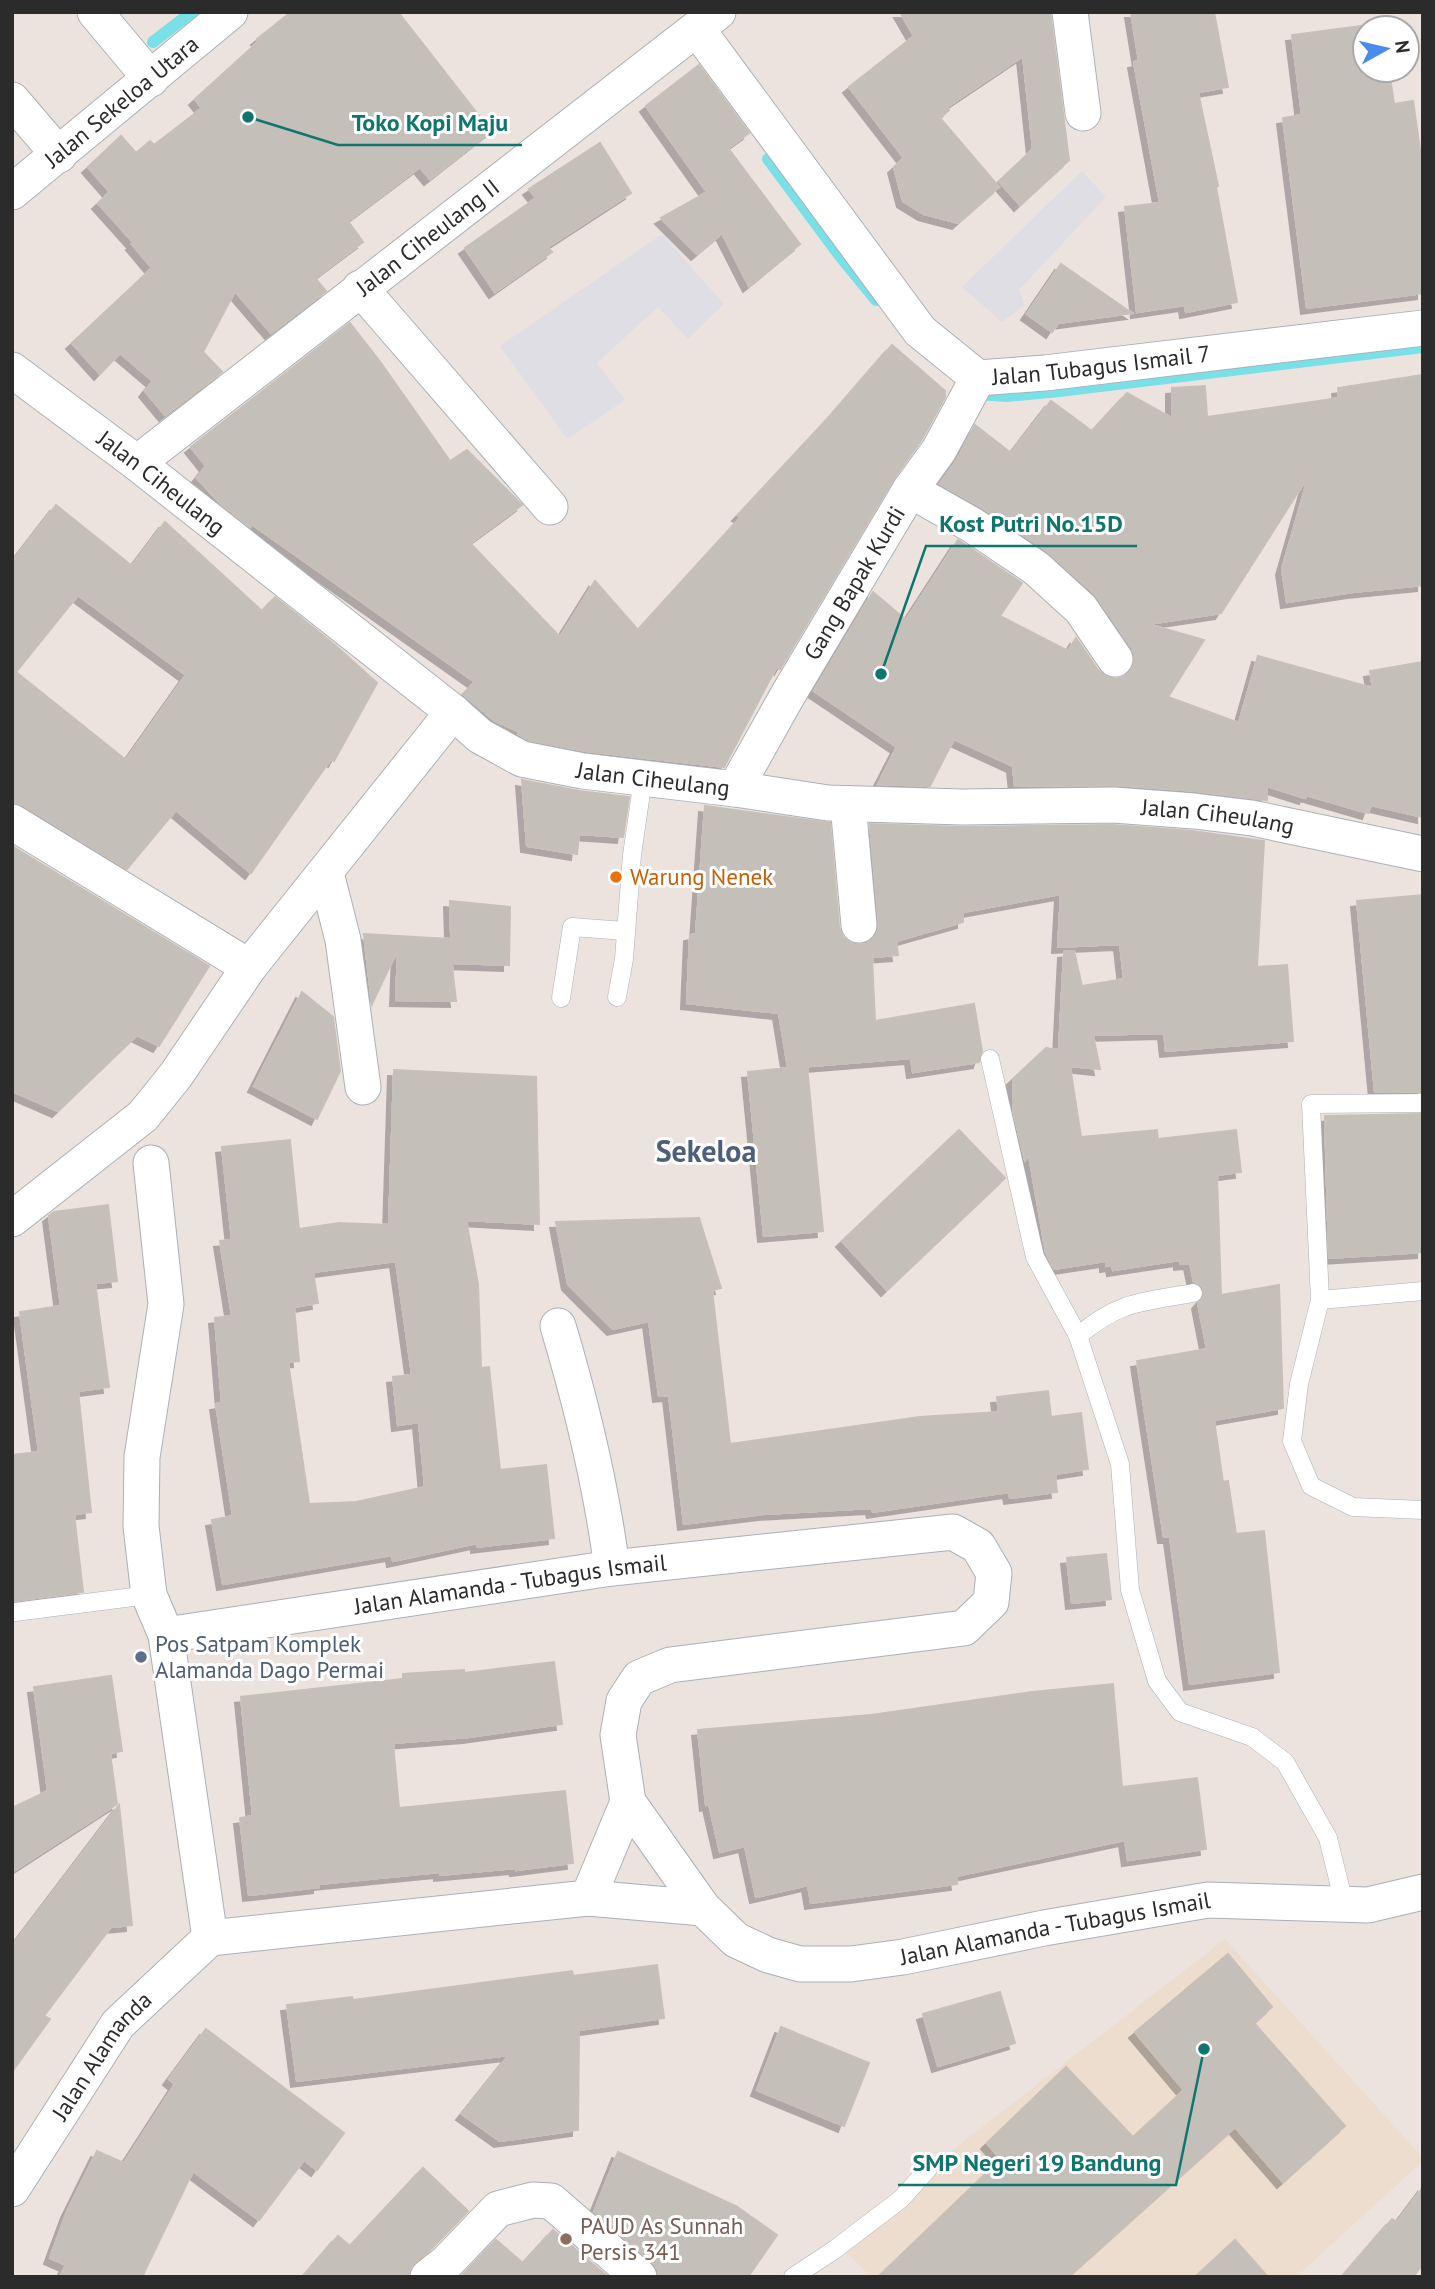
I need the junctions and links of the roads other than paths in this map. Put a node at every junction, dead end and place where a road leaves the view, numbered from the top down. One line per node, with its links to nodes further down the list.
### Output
1 (95, 12): 5 (street)
2 (230, 12): 5 (street, Jalan Sekeloa Utara)
3 (1070, 12): 7 (street)
4 (708, 20): 10 (street, Jalan Ciheulang II); 13 (street, Jalan Tubagus Ismail 7)
5 (150, 79): 8 (street, Jalan Sekeloa Utara)
6 (12, 100): 8 (street)
7 (1083, 113)
8 (59, 155): 9 (street, Jalan Sekeloa Utara)
9 (12, 192)
10 (360, 288): 14 (street, Jalan Ciheulang II); 16 (street)
11 (1423, 328): 13 (street, Jalan Tubagus Ismail 7)
12 (12, 370): 14 (street, Jalan Ciheulang)
13 (978, 379): 15 (street, Gang Bapak Kurdi)
14 (136, 463): 18 (street, Jalan Ciheulang)
15 (910, 490): 17 (street); 20 (street, Gang Bapak Kurdi)
16 (550, 507)
17 (1115, 659)
18 (453, 712): 19 (street, Jalan Ciheulang); 24 (street)
19 (643, 779): 20 (street, Jalan Ciheulang); 26 (lane)
20 (735, 789): 21 (street, Jalan Ciheulang)
21 (848, 804): 23 (street, Jalan Ciheulang); 25 (street)
22 (12, 822): 27 (street)
23 (1423, 854)
24 (326, 873): 27 (street); 31 (street)
25 (859, 925)
26 (625, 931): 28 (lane); 29 (lane)
27 (249, 967): 34 (street)
28 (617, 997)
29 (561, 998)
30 (990, 1059): 39 (lane)
31 (363, 1087)
32 (1423, 1103): 37 (lane)
33 (151, 1163): 42 (street)
34 (12, 1219)
35 (1423, 1291): 37 (lane)
36 (1193, 1293): 39 (lane)
37 (1320, 1300): 40 (lane)
38 (558, 1326): 41 (street)
39 (1078, 1336): 48 (lane)
40 (1423, 1510)
41 (612, 1568): 44 (street, Jalan Alamanda - Tubagus Ismail); 45 (street, Jalan Alamanda - Tubagus Ismail)
42 (149, 1595): 43 (lane); 44 (street)
43 (15, 1612)
44 (166, 1635): 50 (street)
45 (628, 1802): 47 (street); 49 (street, Jalan Alamanda - Tubagus Ismail)
46 (1423, 1892): 48 (street, Jalan Alamanda - Tubagus Ismail)
47 (588, 1898): 49 (street); 50 (street)
48 (1344, 1903): 49 (street, Jalan Alamanda - Tubagus Ismail)
49 (702, 1908)
50 (210, 1938): 52 (street, Jalan Alamanda)
51 (928, 2169): 55 (lane)
52 (12, 2189)
53 (428, 2277): 54 (street)
54 (639, 2277)
55 (793, 2277)

